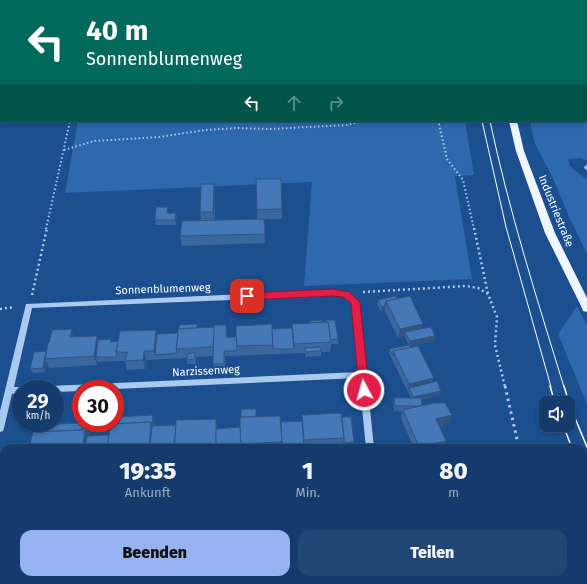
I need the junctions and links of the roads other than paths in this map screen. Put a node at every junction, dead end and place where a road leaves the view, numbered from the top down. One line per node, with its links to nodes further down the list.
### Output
1 (513, 122): 2 (main road, Industriestraße)
2 (587, 308)
3 (362, 375): 4 (street, Narzissenweg); 5 (street, Sonnenblumenweg); 8 (street)
4 (64, 388)
5 (9, 391): 6 (street); 7 (street)
6 (12, 391)
7 (0, 428)
8 (370, 444)

